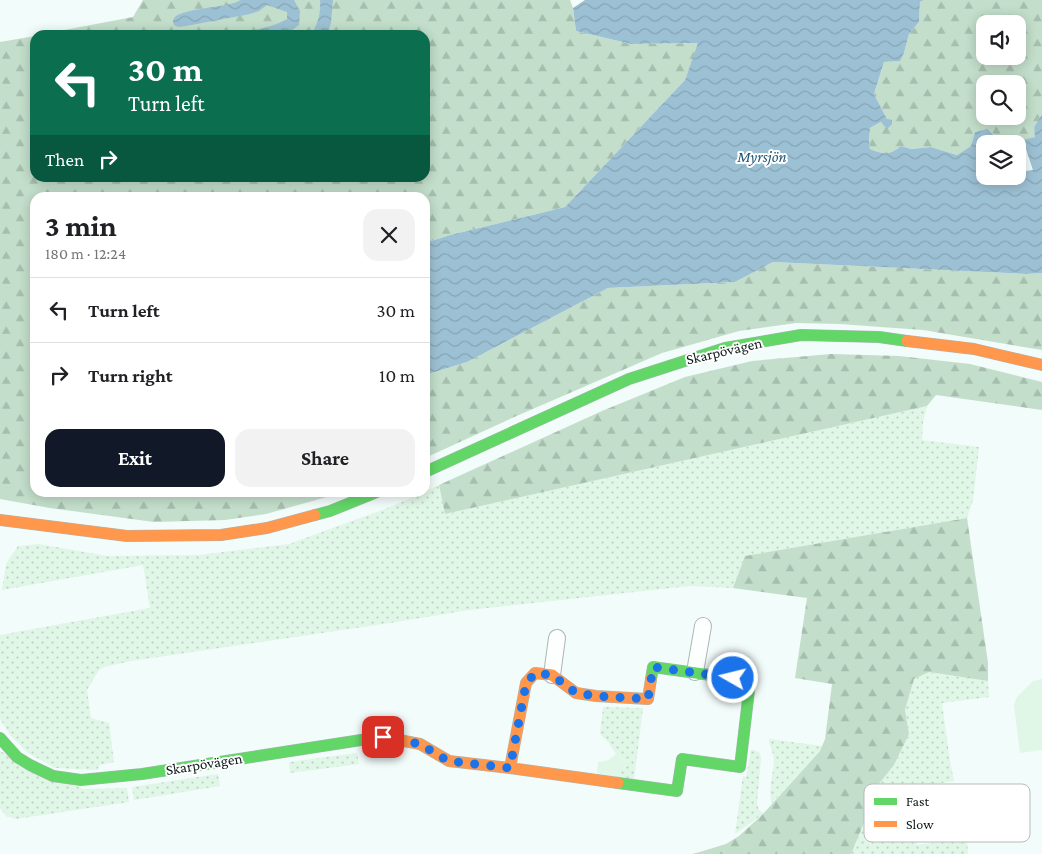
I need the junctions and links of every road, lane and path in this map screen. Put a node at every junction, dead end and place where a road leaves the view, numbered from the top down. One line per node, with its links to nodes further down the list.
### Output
1 (1042, 364): 2 (street, Skarpövägen)
2 (430, 470)
3 (365, 497): 4 (street)
4 (0, 522)
5 (703, 626): 7 (street)
6 (557, 638): 8 (street)
7 (695, 672): 8 (street); 10 (street)
8 (552, 675): 10 (street)
9 (0, 738): 10 (street, Skarpövägen)
10 (510, 768)

